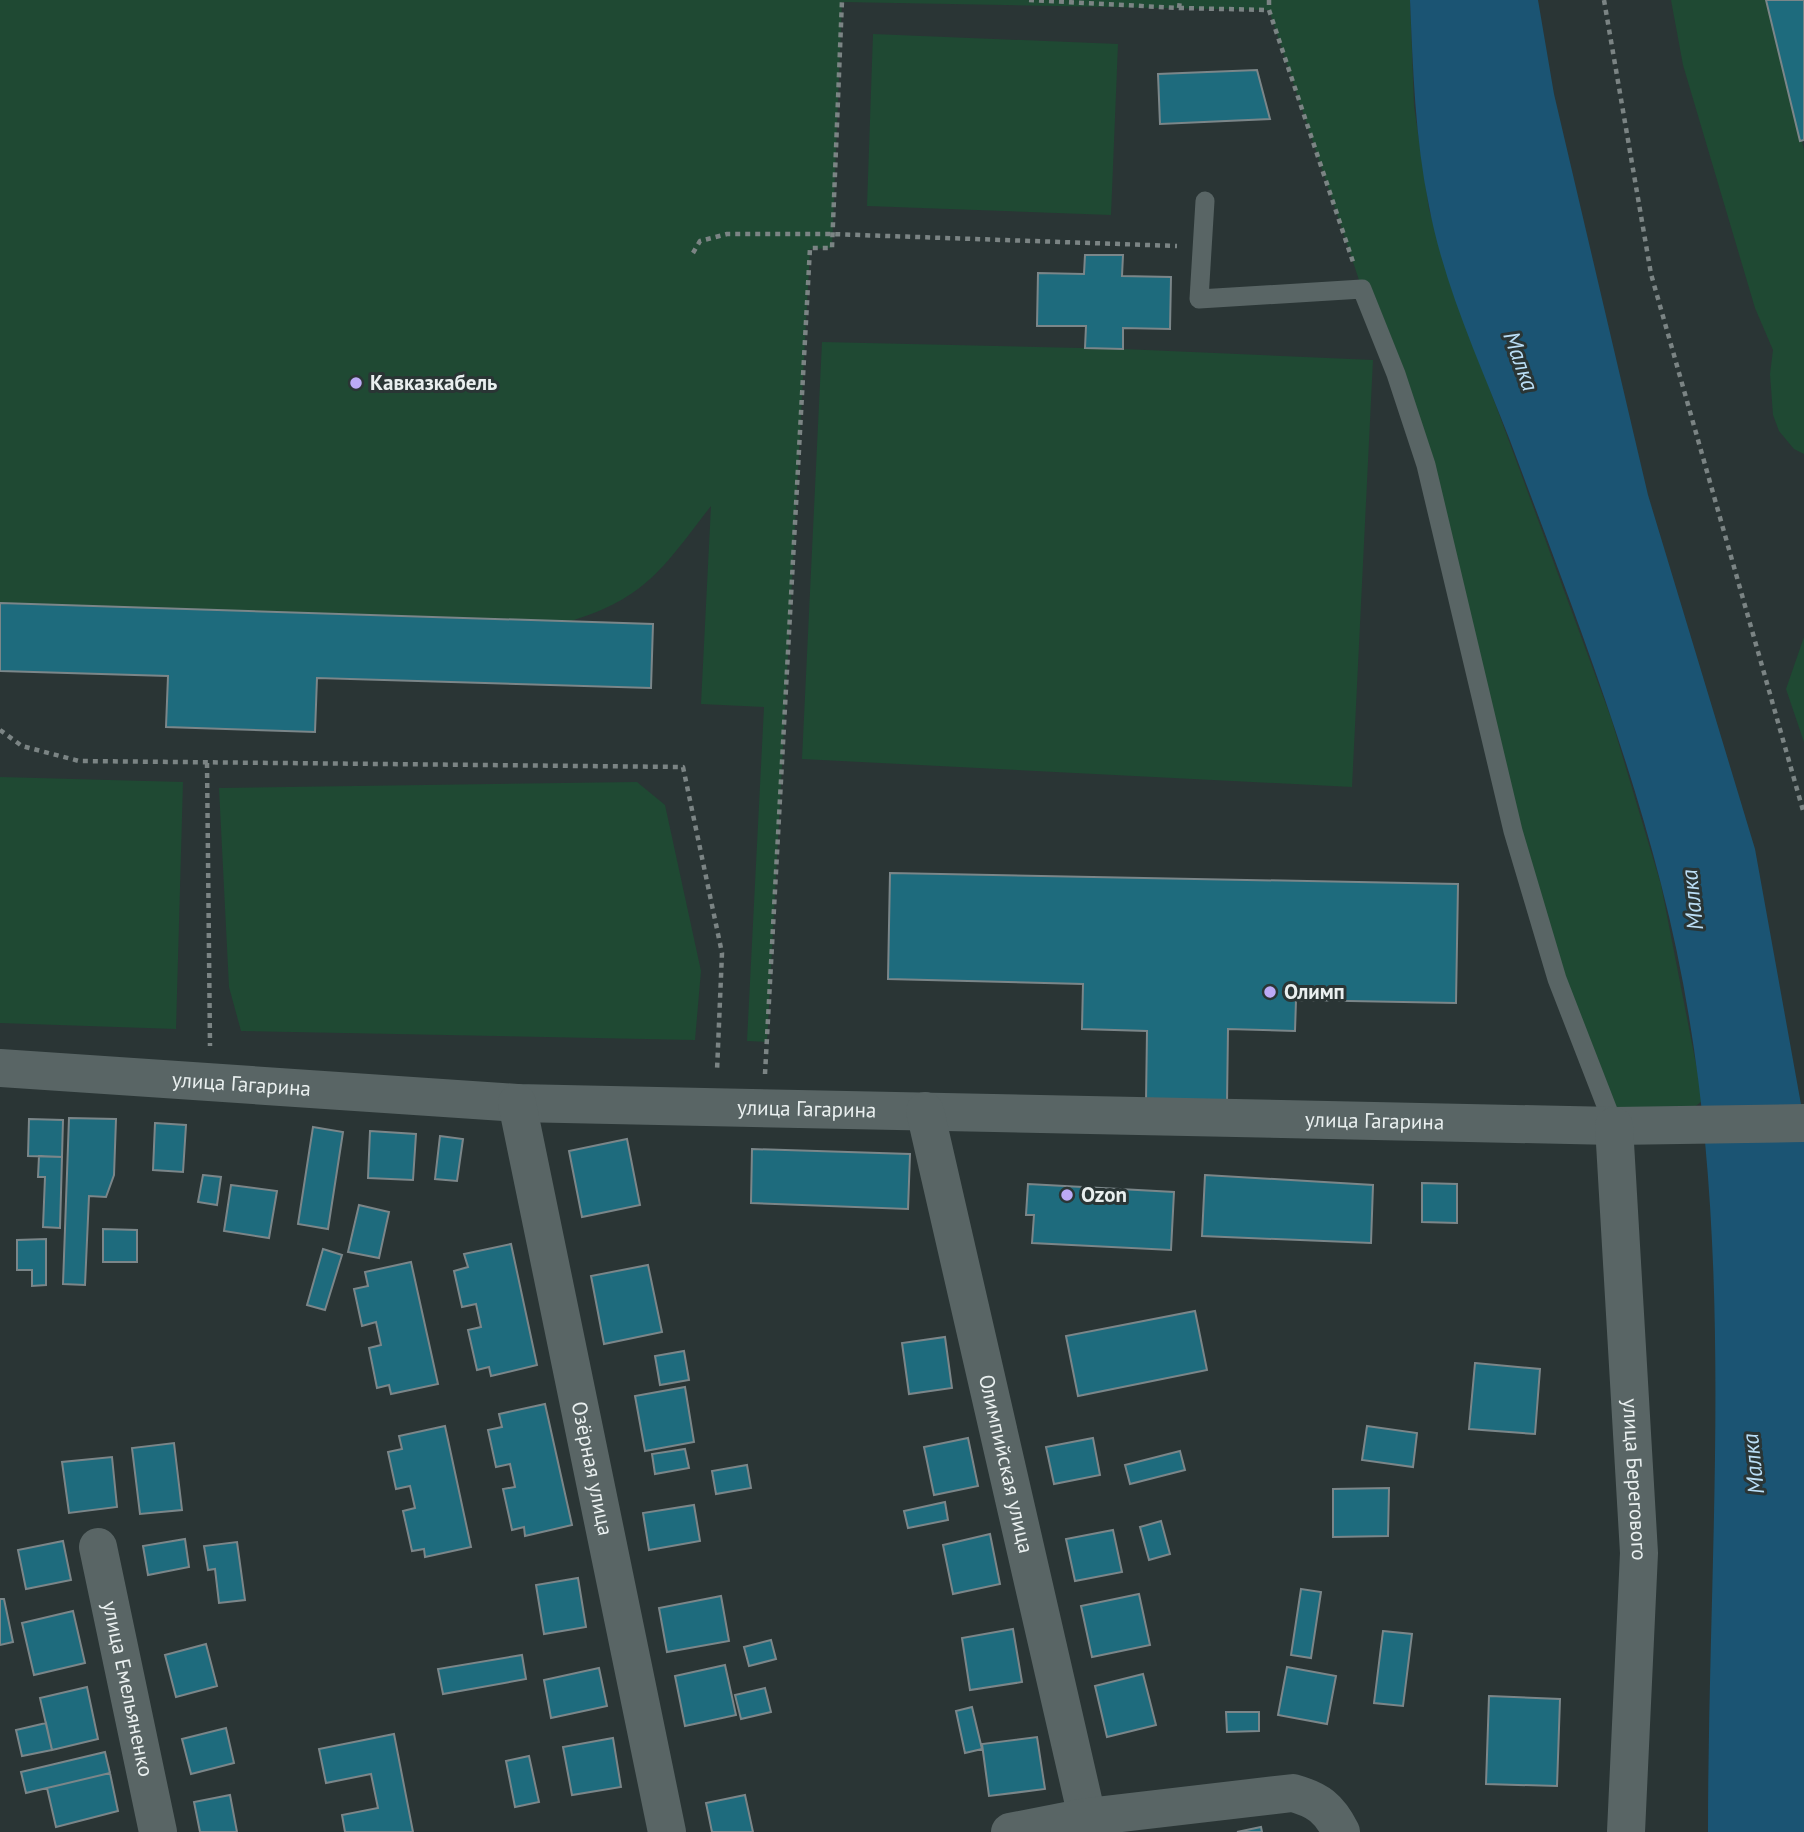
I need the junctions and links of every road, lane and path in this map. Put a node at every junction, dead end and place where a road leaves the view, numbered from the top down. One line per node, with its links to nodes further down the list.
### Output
1 (842, 0): 9 (path)
2 (1029, 0): 6 (path)
3 (1180, 0): 6 (path)
4 (1269, 0): 7 (path)
5 (1604, 0): 15 (path)
6 (1179, 9): 7 (path)
7 (1269, 10): 12 (path)
8 (1205, 201): 10 (lane)
9 (830, 234): 10 (path); 11 (path); 20 (path)
10 (1202, 246): 12 (lane)
11 (693, 253)
12 (1362, 289): 23 (lane)
13 (0, 730): 14 (path)
14 (207, 763): 17 (path); 19 (path)
15 (1804, 814)
16 (0, 1068): 17 (street, улица Гагарина)
17 (211, 1082): 18 (street, улица Гагарина)
18 (517, 1103): 19 (street, улица Гагарина); 28 (street, Озёрная улица)
19 (715, 1107): 20 (street, улица Гагарина)
20 (764, 1108): 21 (street, улица Гагарина)
21 (925, 1111): 23 (street, улица Гагарина); 25 (street, Олимпийская улица)
22 (1804, 1123): 23 (street, улица Гагарина)
23 (1614, 1126): 30 (street, улица Берегового)
24 (98, 1547): 27 (street, улица Емельяненко)
25 (1087, 1817): 26 (street); 29 (street)
26 (1336, 1823)
27 (158, 1832)
28 (667, 1832)
29 (1010, 1832)
30 (1626, 1832)

